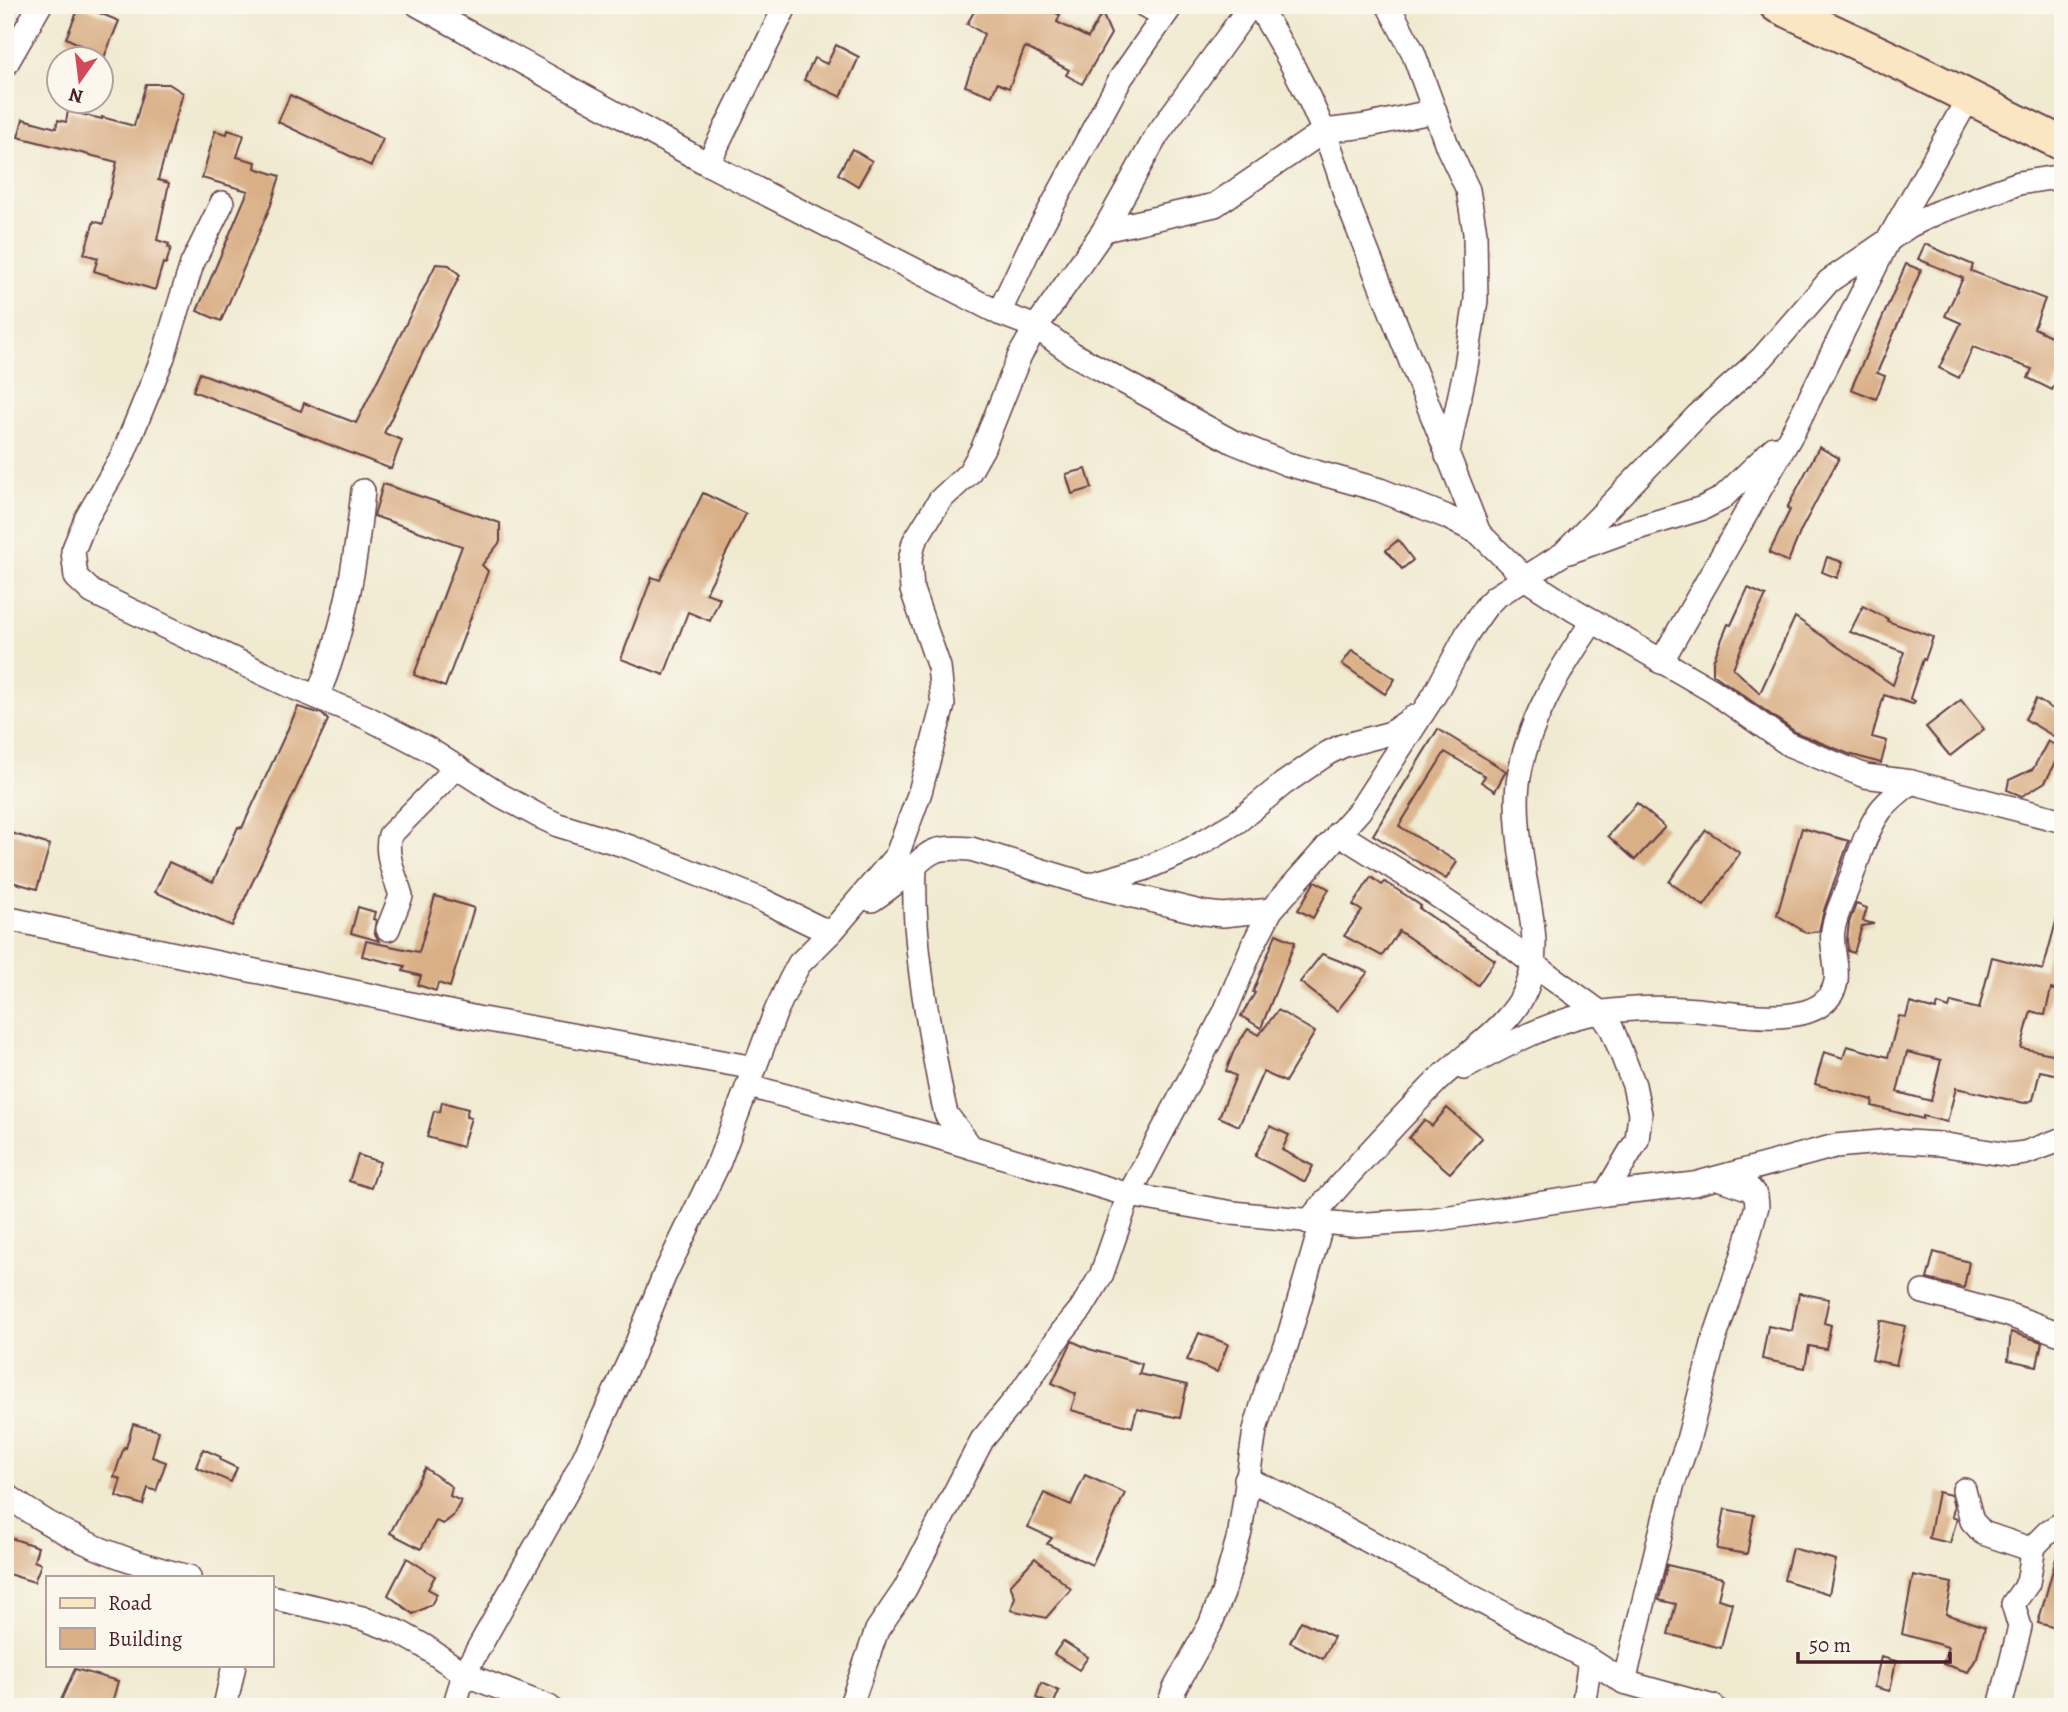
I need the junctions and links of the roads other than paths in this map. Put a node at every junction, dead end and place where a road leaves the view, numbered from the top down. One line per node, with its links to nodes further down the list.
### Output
1 (40, 5): 9 (street)
2 (418, 5): 14 (street)
3 (786, 5): 14 (street)
4 (1251, 5): 17 (street)
5 (1258, 5): 12 (street)
6 (1388, 5): 11 (street)
7 (1776, 5): 10 (street)
8 (1160, 9): 19 (street)
9 (5, 66)
10 (1969, 97): 13 (street); 18 (street)
11 (1434, 111): 12 (street); 22 (street)
12 (1324, 131): 17 (street); 22 (street)
13 (2061, 142)
14 (708, 164): 19 (street)
15 (2063, 176): 18 (street)
16 (222, 204): 29 (street)
17 (1104, 230): 20 (street)
18 (1889, 239): 21 (street); 25 (street)
19 (999, 313): 20 (street)
20 (1036, 327): 24 (street); 40 (street)
21 (1794, 430): 25 (street); 28 (street)
22 (1447, 456): 24 (street)
23 (363, 491): 29 (street)
24 (1479, 533): 26 (street)
25 (1563, 554): 26 (street)
26 (1526, 579): 27 (street); 30 (street)
27 (1594, 621): 28 (street); 41 (street)
28 (1661, 662): 32 (street)
29 (317, 697): 31 (street)
30 (1426, 709): 34 (street); 36 (street)
31 (457, 768): 39 (street); 40 (street)
32 (1912, 782): 33 (street); 42 (street)
33 (2063, 821)
34 (1338, 833): 37 (street); 41 (street)
35 (915, 865): 36 (street); 40 (street); 46 (street)
36 (1089, 884): 37 (street)
37 (1272, 910): 49 (street)
38 (5, 918): 43 (street)
39 (388, 929)
40 (831, 931): 43 (street)
41 (1532, 963): 42 (street); 44 (street)
42 (1601, 1013): 44 (street); 48 (street)
43 (752, 1077): 46 (street); 62 (street)
44 (1436, 1082): 50 (street)
45 (2063, 1139): 47 (street)
46 (971, 1147): 49 (street)
47 (1718, 1178): 48 (street); 63 (street)
48 (1605, 1194): 50 (street)
49 (1129, 1195): 50 (street); 67 (street)
50 (1315, 1223): 53 (street)
51 (1923, 1292): 52 (street)
52 (2063, 1335)
53 (1246, 1479): 60 (street); 68 (street)
54 (1964, 1490): 57 (street)
55 (5, 1494): 58 (street)
56 (2063, 1523): 57 (street)
57 (2033, 1550): 71 (street)
58 (185, 1576)
59 (273, 1597): 62 (street)
60 (1590, 1660): 63 (street); 69 (street)
61 (234, 1666): 64 (street)
62 (464, 1674): 65 (street); 66 (street)
63 (1624, 1682): 70 (street)
64 (225, 1707)
65 (454, 1707)
66 (549, 1707)
67 (850, 1707)
68 (1168, 1707)
69 (1583, 1707)
70 (1714, 1707)
71 (2000, 1707)

